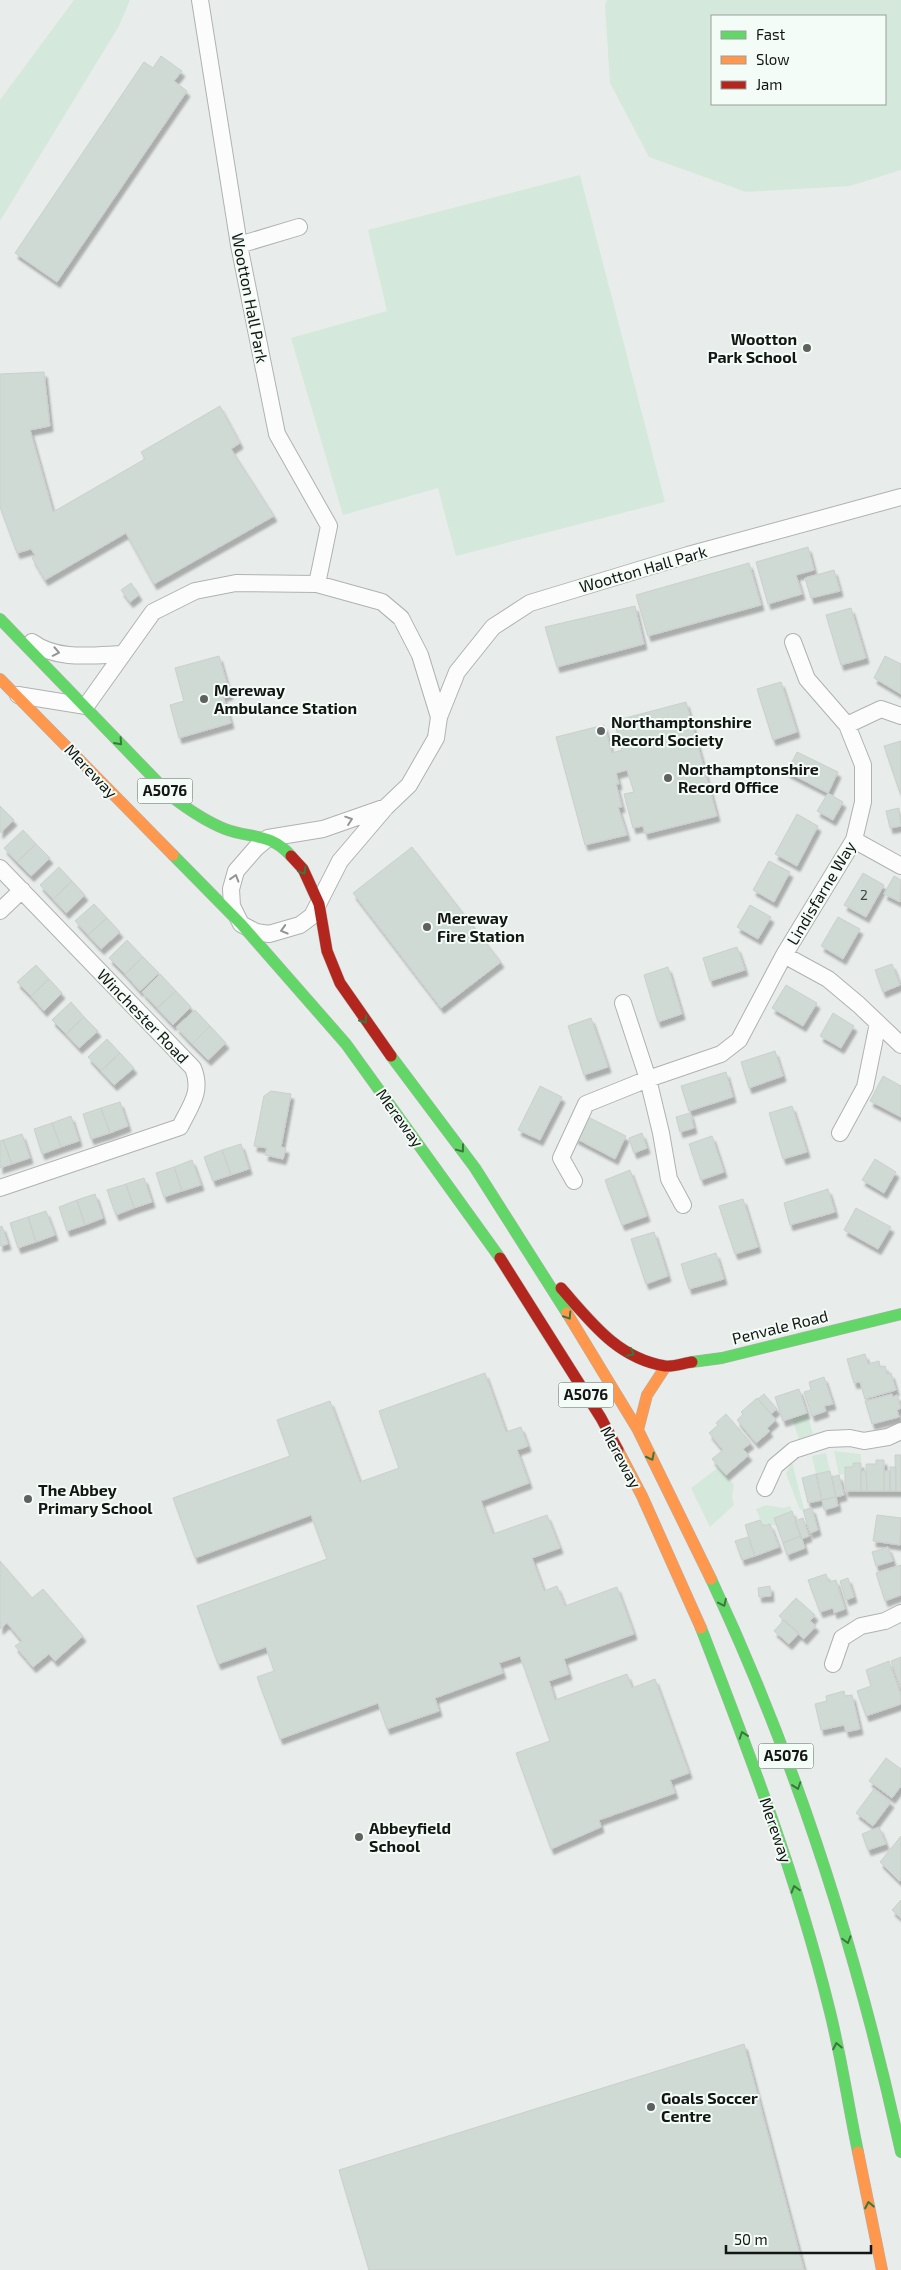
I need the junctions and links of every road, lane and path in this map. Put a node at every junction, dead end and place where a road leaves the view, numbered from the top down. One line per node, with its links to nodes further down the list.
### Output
1 (200, 0): 3 (street, Wootton Hall Park)
2 (300, 227): 3 (street)
3 (239, 245): 5 (street, Wootton Hall Park)
4 (901, 497): 13 (street, Wootton Hall Park)
5 (317, 584): 8 (street); 13 (street)
6 (0, 619): 8 (street, one-way to 8); 11 (main road, Mereway / A5076)
7 (793, 642): 14 (street, Lindisfarne Way)
8 (123, 654): 11 (street)
9 (0, 679): 10 (main road, Mereway / A5076)
10 (16, 694): 11 (street); 23 (main road, Mereway / A5076)
11 (86, 706): 16 (main road, Mereway / A5076, one-way to 16)
12 (901, 716): 14 (street)
13 (439, 717): 15 (street, Wootton Hall Park)
14 (847, 725): 17 (street, Lindisfarne Way)
15 (386, 807): 16 (street, one-way to 15); 21 (street, Wootton Hall Park)
16 (268, 838): 21 (main road, Mereway / A5076, one-way to 21); 23 (street, one-way to 16)
17 (854, 840): 18 (street); 24 (street, Lindisfarne Way)
18 (901, 866)
19 (0, 868): 20 (street, Winchester Road)
20 (22, 890): 22 (street); 31 (street, Winchester Road)
21 (319, 904): 23 (street, one-way to 23); 33 (main road, Mereway / A5076, one-way to 33)
22 (0, 911)
23 (241, 924): 42 (main road, Mereway / A5076, one-way to 23)
24 (784, 955): 26 (street, Lindisfarne Way); 28 (street, Lindisfarne Way)
25 (623, 1003): 28 (street)
26 (878, 1023): 27 (street, Lindisfarne Way); 29 (street)
27 (901, 1045)
28 (648, 1079): 30 (street, Lindisfarne Way); 32 (street)
29 (840, 1132)
30 (574, 1180)
31 (0, 1188)
32 (683, 1205)
33 (523, 1245): 35 (main road, one-way to 35); 36 (main road, Mereway / A5076, one-way to 36)
34 (901, 1314): 35 (main road, Penvale Road)
35 (666, 1366): 36 (main road)
36 (638, 1430): 41 (main road, Mereway / A5076, one-way to 41)
37 (901, 1431): 38 (street)
38 (765, 1488)
39 (901, 1613): 40 (street)
40 (833, 1664)
41 (901, 2152)
42 (882, 2270)

